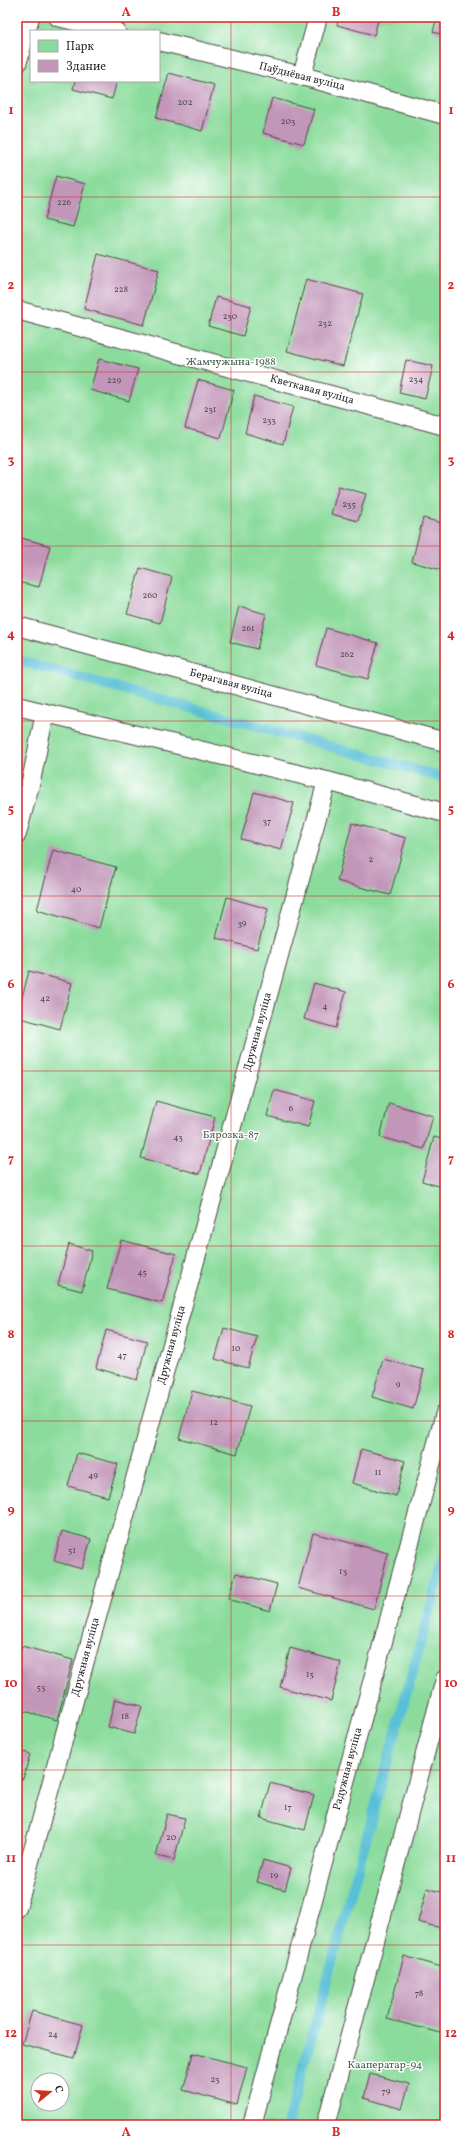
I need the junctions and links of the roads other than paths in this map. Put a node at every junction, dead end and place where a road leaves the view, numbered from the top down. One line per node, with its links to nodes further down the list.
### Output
1 (30, 17): 6 (lane)
2 (58, 17): 4 (lane)
3 (318, 17): 7 (lane)
4 (112, 30)
5 (160, 41): 7 (lane, Паўднёвая вуліца)
6 (17, 64)
7 (302, 76): 8 (lane, Паўднёвая вуліца)
8 (445, 115)
9 (17, 310): 10 (lane, Кветкавая вуліца)
10 (445, 426)
11 (17, 626): 14 (lane, Берагавая вуліца)
12 (17, 706): 13 (lane)
13 (45, 713): 15 (lane); 17 (lane)
14 (445, 742)
15 (327, 781): 16 (lane); 20 (lane, Дружная вуліца)
16 (445, 813)
17 (17, 834)
18 (445, 1413): 21 (lane, Радужная вуліца)
19 (445, 1679): 22 (lane)
20 (17, 1908)
21 (252, 2125)
22 (326, 2125)

